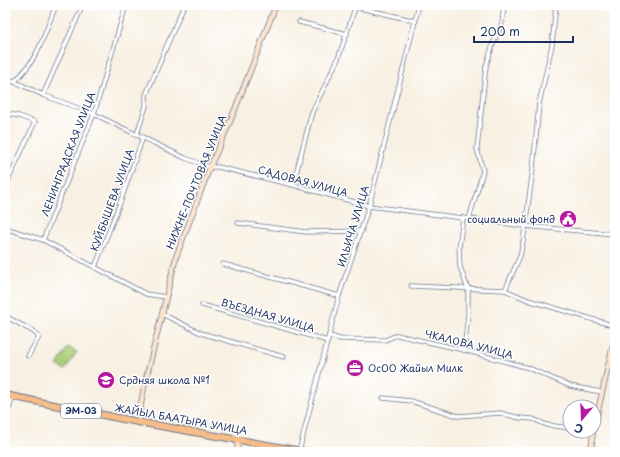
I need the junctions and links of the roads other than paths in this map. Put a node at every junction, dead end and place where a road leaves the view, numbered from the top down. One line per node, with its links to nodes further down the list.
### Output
1 (56, 5): 14 (street)
2 (83, 5): 15 (street)
3 (126, 5): 17 (street, ЛЕНИНГРАДСКАЯ УЛИЦА)
4 (184, 5): 18 (street)
5 (276, 5): 20 (street, НИЖНЕ-ПОЧТОВАЯ УЛИЦА)
6 (419, 5): 10 (street, ИЛЬИЧА УЛИЦА)
7 (504, 5): 25 (street)
8 (556, 5): 27 (street)
9 (356, 6): 10 (street); 12 (street)
10 (416, 21): 23 (street, ИЛЬИЧА УЛИЦА)
11 (299, 22): 12 (street)
12 (346, 34): 21 (street)
13 (5, 77): 14 (street, САДОВАЯ УЛИЦА)
14 (14, 82): 15 (street, САДОВАЯ УЛИЦА)
15 (43, 95): 17 (street, САДОВАЯ УЛИЦА)
16 (5, 113): 22 (street)
17 (94, 114): 18 (street, САДОВАЯ УЛИЦА); 31 (street, ЛЕНИНГРАДСКАЯ УЛИЦА)
18 (137, 134): 19 (street, САДОВАЯ УЛИЦА)
19 (143, 137): 20 (street, САДОВАЯ УЛИЦА); 33 (street, КУЙБЫШЕВА УЛИЦА)
20 (210, 167): 21 (street, САДОВАЯ УЛИЦА); 38 (street, НИЖНЕ-ПОЧТОВАЯ УЛИЦА)
21 (293, 185): 23 (street, САДОВАЯ УЛИЦА)
22 (5, 188)
23 (369, 206): 24 (street, САДОВАЯ УЛИЦА); 29 (street, ИЛЬИЧА УЛИЦА)
24 (463, 218): 25 (street, САДОВАЯ УЛИЦА); 35 (street)
25 (468, 219): 27 (street, САДОВАЯ УЛИЦА)
26 (238, 223): 29 (street)
27 (524, 226): 30 (street, САДОВАЯ УЛИЦА); 36 (street)
28 (5, 228): 31 (street)
29 (362, 231): 37 (street, ИЛЬИЧА УЛИЦА)
30 (615, 234)
31 (43, 240): 33 (street)
32 (223, 264): 37 (street)
33 (95, 268): 38 (street)
34 (411, 286): 35 (street)
35 (468, 289): 36 (street); 45 (street)
36 (505, 290): 42 (street)
37 (339, 296): 44 (street, ИЛЬИЧА УЛИЦА)
38 (166, 297): 40 (street, НИЖНЕ-ПОЧТОВАЯ УЛИЦА)
39 (202, 304): 44 (street, ВЪЕЗДНАЯ УЛИЦА)
40 (162, 314): 47 (street); 55 (street, НИЖНЕ-ПОЧТОВАЯ УЛИЦА)
41 (5, 316): 46 (street)
42 (615, 326)
43 (615, 336): 48 (street)
44 (329, 339): 45 (street, ЧКАЛОВА УЛИЦА); 60 (street, ИЛЬИЧА УЛИЦА)
45 (464, 350): 50 (street, ЧКАЛОВА УЛИЦА)
46 (28, 356)
47 (284, 357)
48 (609, 362): 49 (street); 50 (street)
49 (615, 364)
50 (601, 392): 54 (street)
51 (5, 395): 52 (highway, ЖАЙЫЛ БААТЫРА УЛИЦА / ЭМ-03)
52 (13, 397): 55 (highway, ЖАЙЫЛ БААТЫРА УЛИЦА / ЭМ-03); 56 (street)
53 (383, 398): 57 (street)
54 (600, 399)
55 (138, 419): 59 (highway, ЖАЙЫЛ БААТЫРА УЛИЦА / ЭМ-03)
56 (5, 420)
57 (562, 427)
58 (592, 439): 63 (street)
59 (238, 440): 60 (highway, ЖАЙЫЛ БААТЫРА УЛИЦА / ЭМ-03); 61 (street)
60 (299, 451): 62 (highway, ЖАЙЫЛ БААТЫРА УЛИЦА / ЭМ-03)
61 (237, 452)
62 (308, 452)
63 (591, 452)

